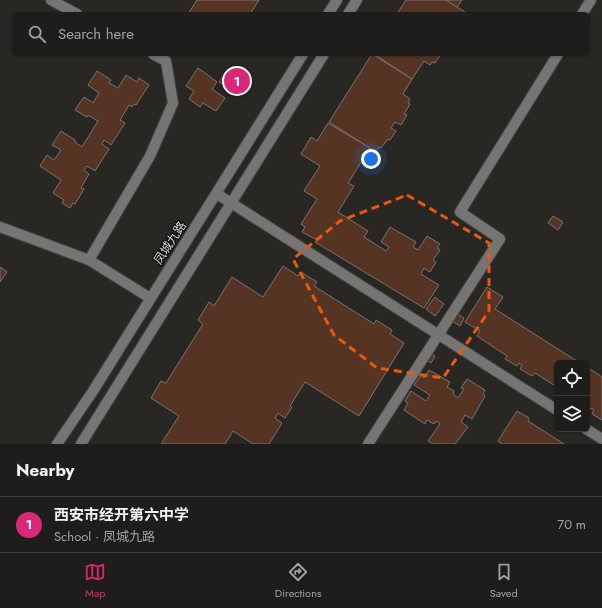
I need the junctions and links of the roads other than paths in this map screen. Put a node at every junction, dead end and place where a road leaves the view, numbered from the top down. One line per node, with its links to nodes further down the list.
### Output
1 (51, 0): 5 (street)
2 (337, 0): 6 (street)
3 (357, 0): 7 (street)
4 (591, 0): 8 (street)
5 (73, 12)
6 (329, 12)
7 (349, 12)
8 (583, 12)
9 (157, 56): 16 (street)
10 (302, 56): 13 (street, 凤城九路)
11 (323, 56): 14 (street)
12 (557, 56): 18 (street)
13 (217, 194): 14 (street); 17 (street, 凤城九路)
14 (231, 203): 18 (street); 23 (street)
15 (0, 226): 16 (street)
16 (89, 260): 17 (street)
17 (150, 298): 22 (street, 凤城九路)
18 (438, 335): 19 (street); 24 (street)
19 (554, 408)
20 (590, 432): 21 (street)
21 (602, 439)
22 (58, 444)
23 (80, 444)
24 (368, 444)

